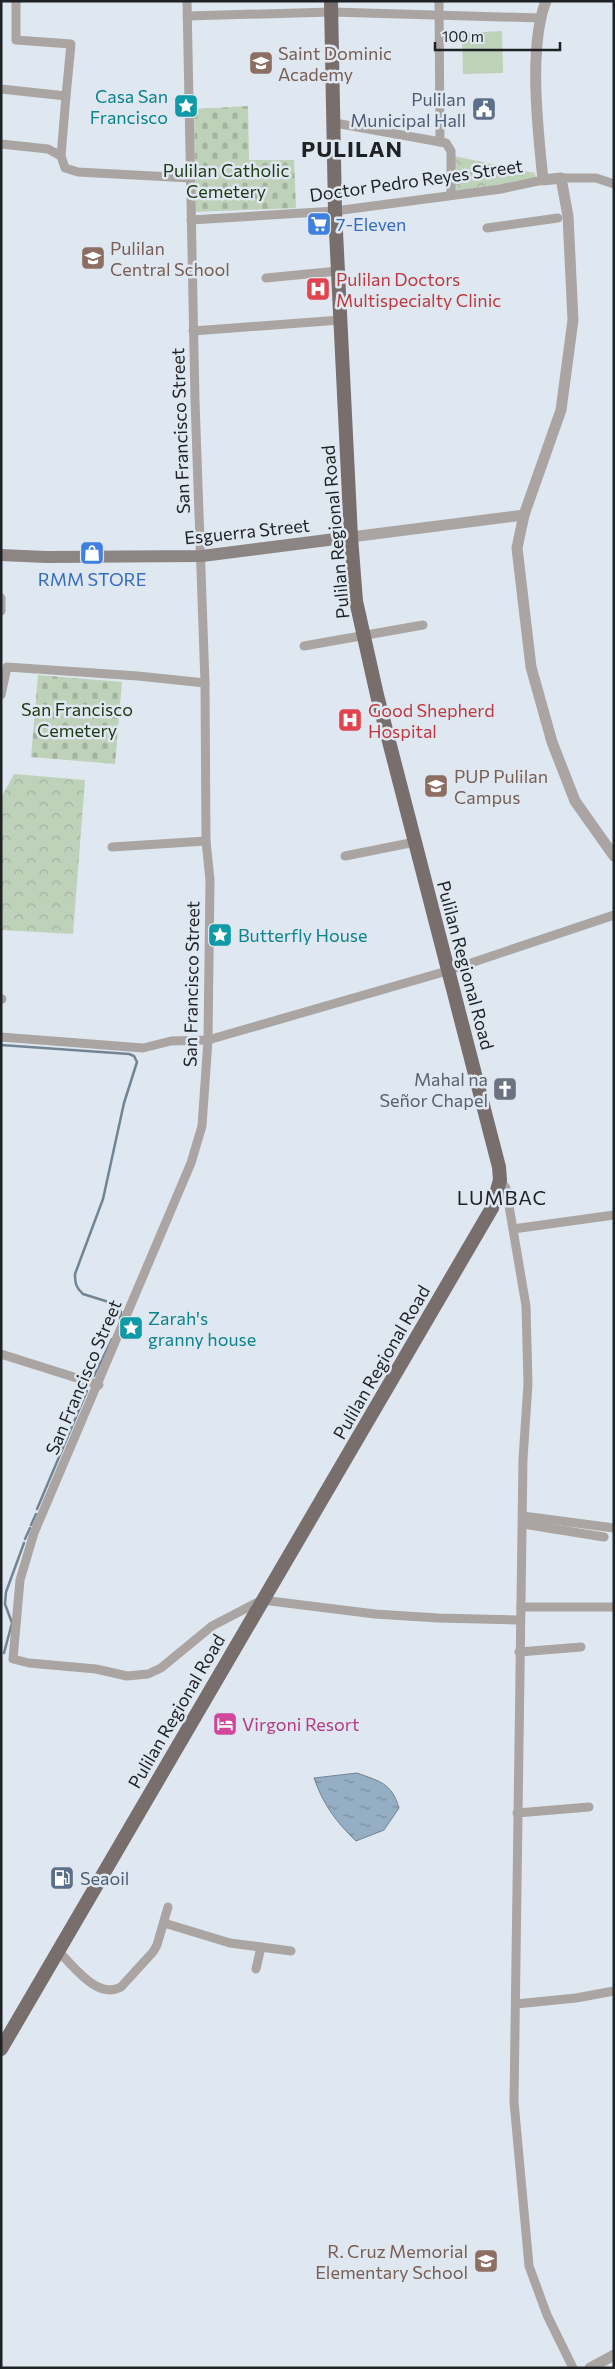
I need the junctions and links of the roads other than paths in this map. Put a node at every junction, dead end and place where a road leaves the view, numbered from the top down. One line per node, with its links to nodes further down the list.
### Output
1 (16, 1): 10 (street)
2 (187, 1): 6 (street, San Francisco Street)
3 (440, 1): 7 (street)
4 (546, 1): 8 (street)
5 (332, 7): 6 (street); 7 (street); 11 (main road, Pulilan Regional Road)
6 (187, 16): 15 (street, San Francisco Street)
7 (439, 16): 8 (street); 12 (street)
8 (539, 18): 17 (street)
9 (1, 89): 10 (street)
10 (66, 96): 14 (street)
11 (335, 123): 12 (street); 20 (main road, Pulilan Regional Road)
12 (440, 142): 19 (street)
13 (1, 144): 14 (street)
14 (61, 156): 15 (street)
15 (190, 178): 22 (street, San Francisco Street)
16 (561, 178): 17 (street, Doctor Pedro Reyes Street); 18 (street, Doctor Pedro Reyes Street); 21 (street)
17 (544, 180): 19 (street, Doctor Pedro Reyes Street)
18 (614, 184)
19 (451, 195): 20 (street, Doctor Pedro Reyes Street)
20 (335, 211): 22 (street, Doctor Pedro Reyes Street); 24 (main road, Pulilan Regional Road)
21 (562, 217): 23 (street); 28 (street)
22 (191, 220): 27 (street, San Francisco Street)
23 (487, 228)
24 (338, 271): 25 (street); 26 (main road, Pulilan Regional Road)
25 (266, 278)
26 (340, 320): 27 (street); 29 (main road, Pulilan Regional Road)
27 (193, 331): 31 (street, San Francisco Street)
28 (524, 515): 29 (street, Esguerra Street); 43 (street)
29 (350, 537): 31 (main road, Esguerra Street); 35 (main road, Pulilan Regional Road)
30 (1, 555): 31 (main road, Esguerra Street)
31 (202, 556): 37 (street, San Francisco Street)
32 (1, 598): 33 (street)
33 (1, 611)
34 (423, 625): 35 (street)
35 (364, 635): 36 (street); 40 (main road, Pulilan Regional Road)
36 (304, 646)
37 (205, 683): 38 (street); 39 (street, San Francisco Street)
38 (1, 695)
39 (206, 841): 41 (street); 47 (street, San Francisco Street)
40 (415, 842): 42 (street); 45 (main road, Pulilan Regional Road)
41 (112, 847)
42 (345, 856)
43 (614, 856)
44 (614, 915): 45 (street)
45 (447, 971): 47 (street); 48 (main road, Pulilan Regional Road)
46 (1, 1037): 47 (street)
47 (208, 1040): 52 (street, San Francisco Street)
48 (500, 1180): 50 (street); 56 (main road, Pulilan Regional Road)
49 (614, 1215): 50 (street)
50 (513, 1229): 53 (street)
51 (1, 1354): 52 (street)
52 (99, 1385): 56 (street, San Francisco Street)
53 (523, 1520): 54 (street); 55 (street); 57 (street)
54 (614, 1528)
55 (604, 1537)
56 (262, 1600): 59 (street); 67 (main road, Pulilan Regional Road)
57 (521, 1607): 58 (street); 59 (street)
58 (614, 1607)
59 (520, 1620): 61 (street)
60 (581, 1647): 61 (street)
61 (519, 1652): 63 (street)
62 (589, 1807): 63 (street)
63 (517, 1813): 71 (street)
64 (168, 1907): 65 (street)
65 (164, 1923): 66 (street); 67 (street)
66 (261, 1947): 68 (street); 69 (street)
67 (58, 1951): 72 (main road, Pulilan Regional Road)
68 (291, 1951)
69 (256, 1969)
70 (614, 1991): 71 (street)
71 (516, 2004): 74 (street)
72 (1, 2049)
73 (614, 2355): 75 (street)
74 (574, 2368)
75 (590, 2368)

